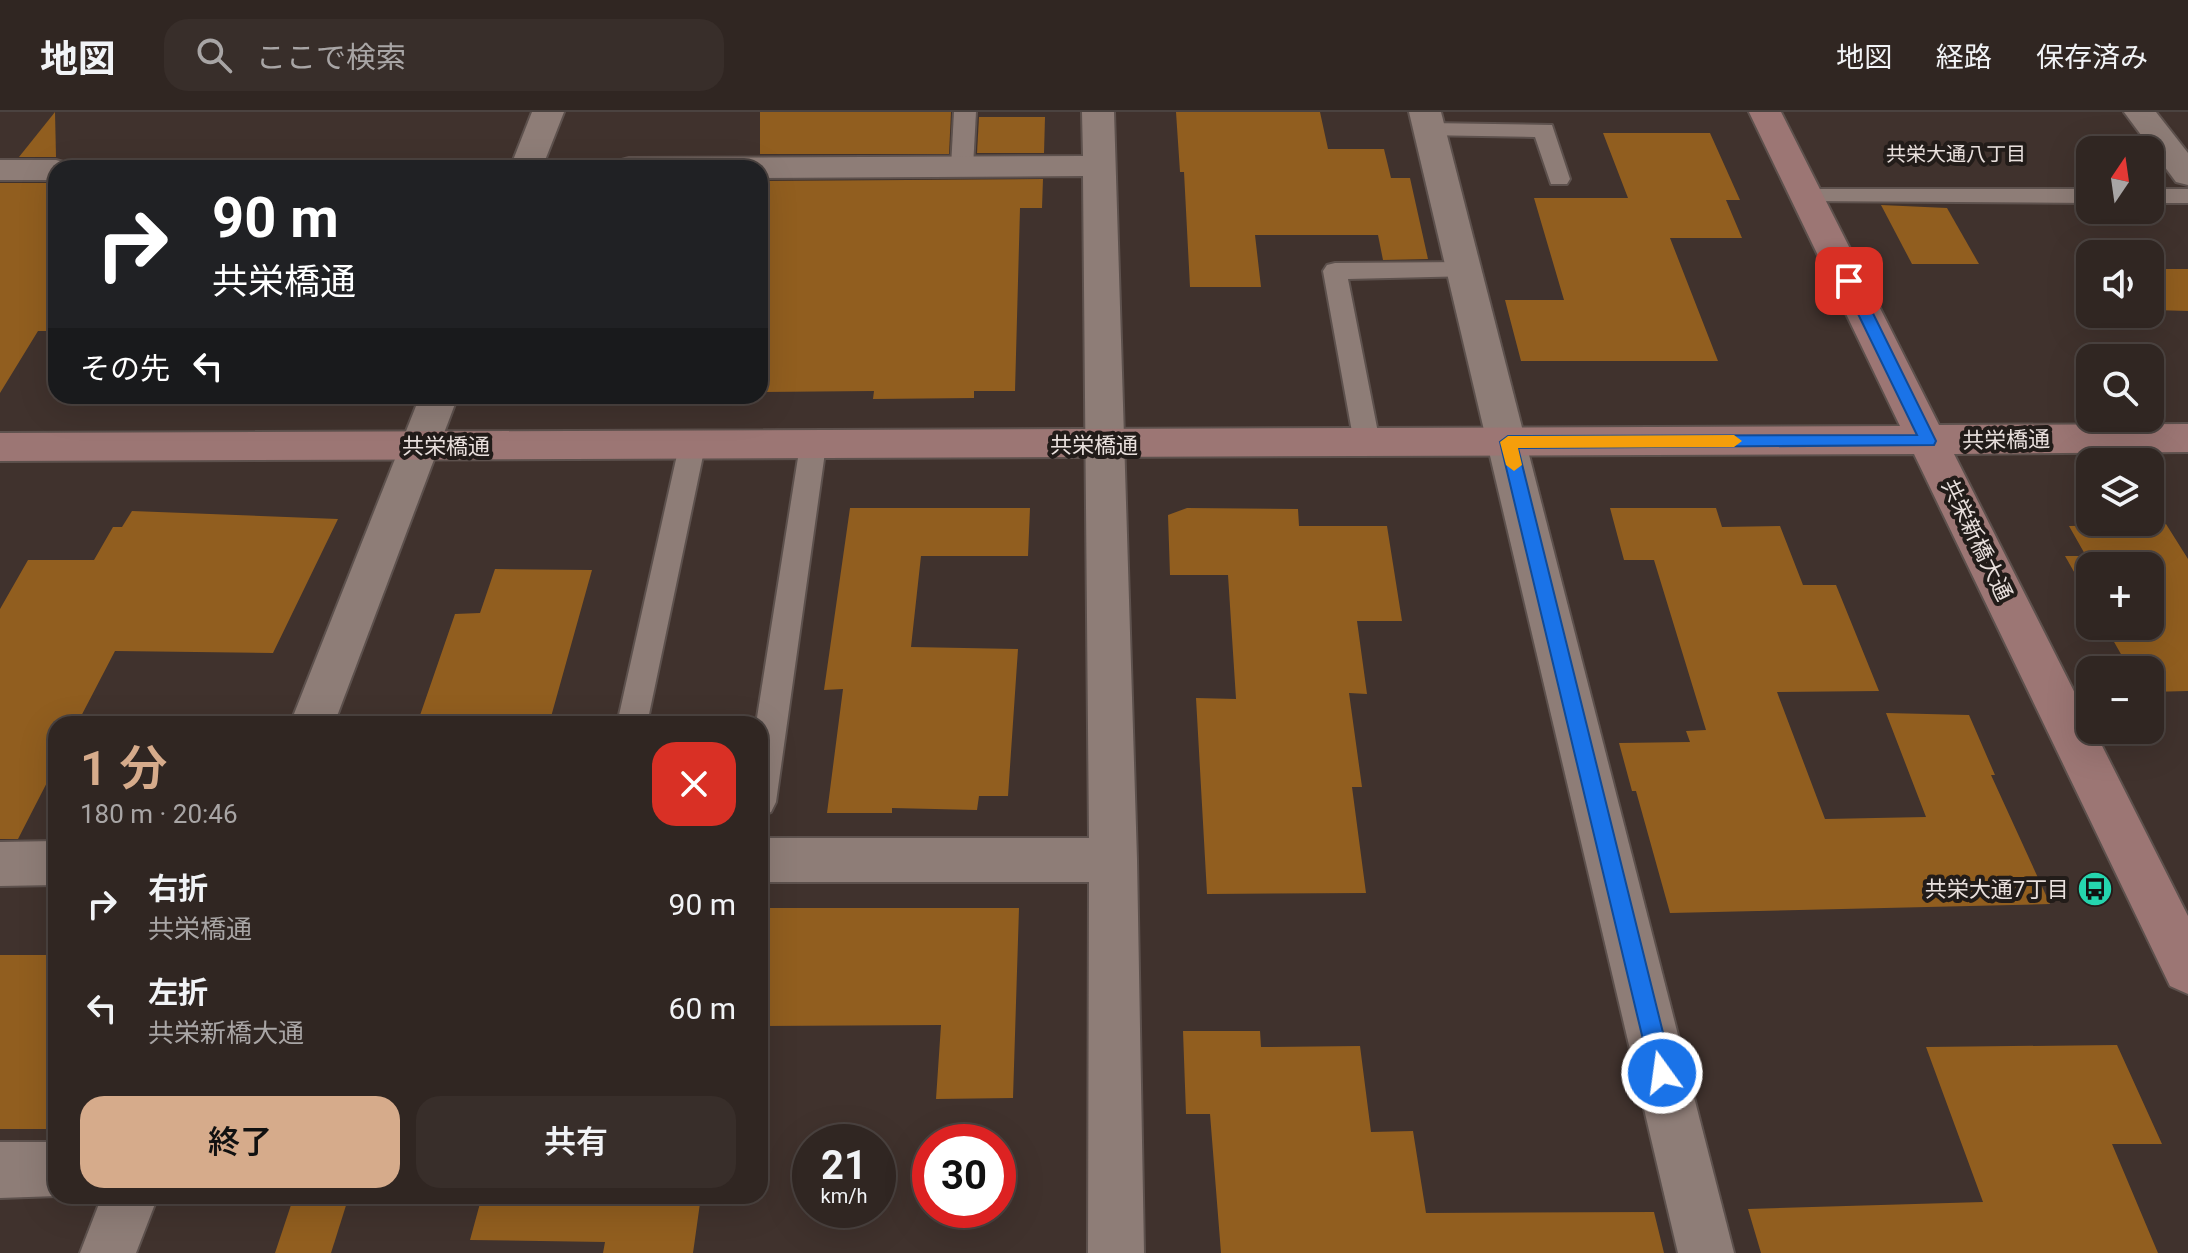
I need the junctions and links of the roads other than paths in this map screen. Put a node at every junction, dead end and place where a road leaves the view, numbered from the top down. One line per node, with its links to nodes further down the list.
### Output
1 (548, 112): 7 (street)
2 (965, 112): 9 (lane)
3 (1098, 112): 8 (street)
4 (1765, 112): 15 (street, 共栄新橋大通)
5 (2140, 112): 13 (street)
6 (1427, 121): 14 (lane); 19 (street)
7 (529, 160)
8 (1099, 166): 9 (street); 26 (street)
9 (962, 167): 10 (street)
10 (768, 168)
11 (0, 170): 12 (street)
12 (48, 170)
13 (2188, 175)
14 (1559, 179)
15 (1808, 196): 16 (lane); 22 (street, 共栄新橋大通)
16 (2076, 196)
17 (2164, 196): 18 (lane)
18 (2188, 196)
19 (1465, 270): 23 (street); 24 (lane)
20 (436, 404): 27 (street)
21 (2188, 438): 22 (street, 共栄橋通)
22 (1928, 441): 23 (street, 共栄橋通); 37 (street, 共栄新橋大通)
23 (1508, 442): 24 (street, 共栄橋通); 43 (street)
24 (1367, 443): 26 (street, 共栄橋通)
25 (813, 445): 26 (street, 共栄橋通); 28 (street, 共栄橋通); 32 (lane)
26 (1104, 445): 34 (street)
27 (419, 446): 28 (street, 共栄橋通); 29 (street, 共栄橋通); 30 (street)
28 (692, 446): 31 (lane)
29 (0, 447)
30 (315, 716)
31 (634, 716)
32 (768, 748)
33 (768, 860): 34 (street)
34 (1113, 860): 42 (street)
35 (48, 863): 36 (street)
36 (0, 864)
37 (2188, 969)
38 (48, 1169): 39 (street)
39 (0, 1170)
40 (127, 1204): 41 (street)
41 (108, 1253)
42 (1116, 1253)
43 (1706, 1253)

